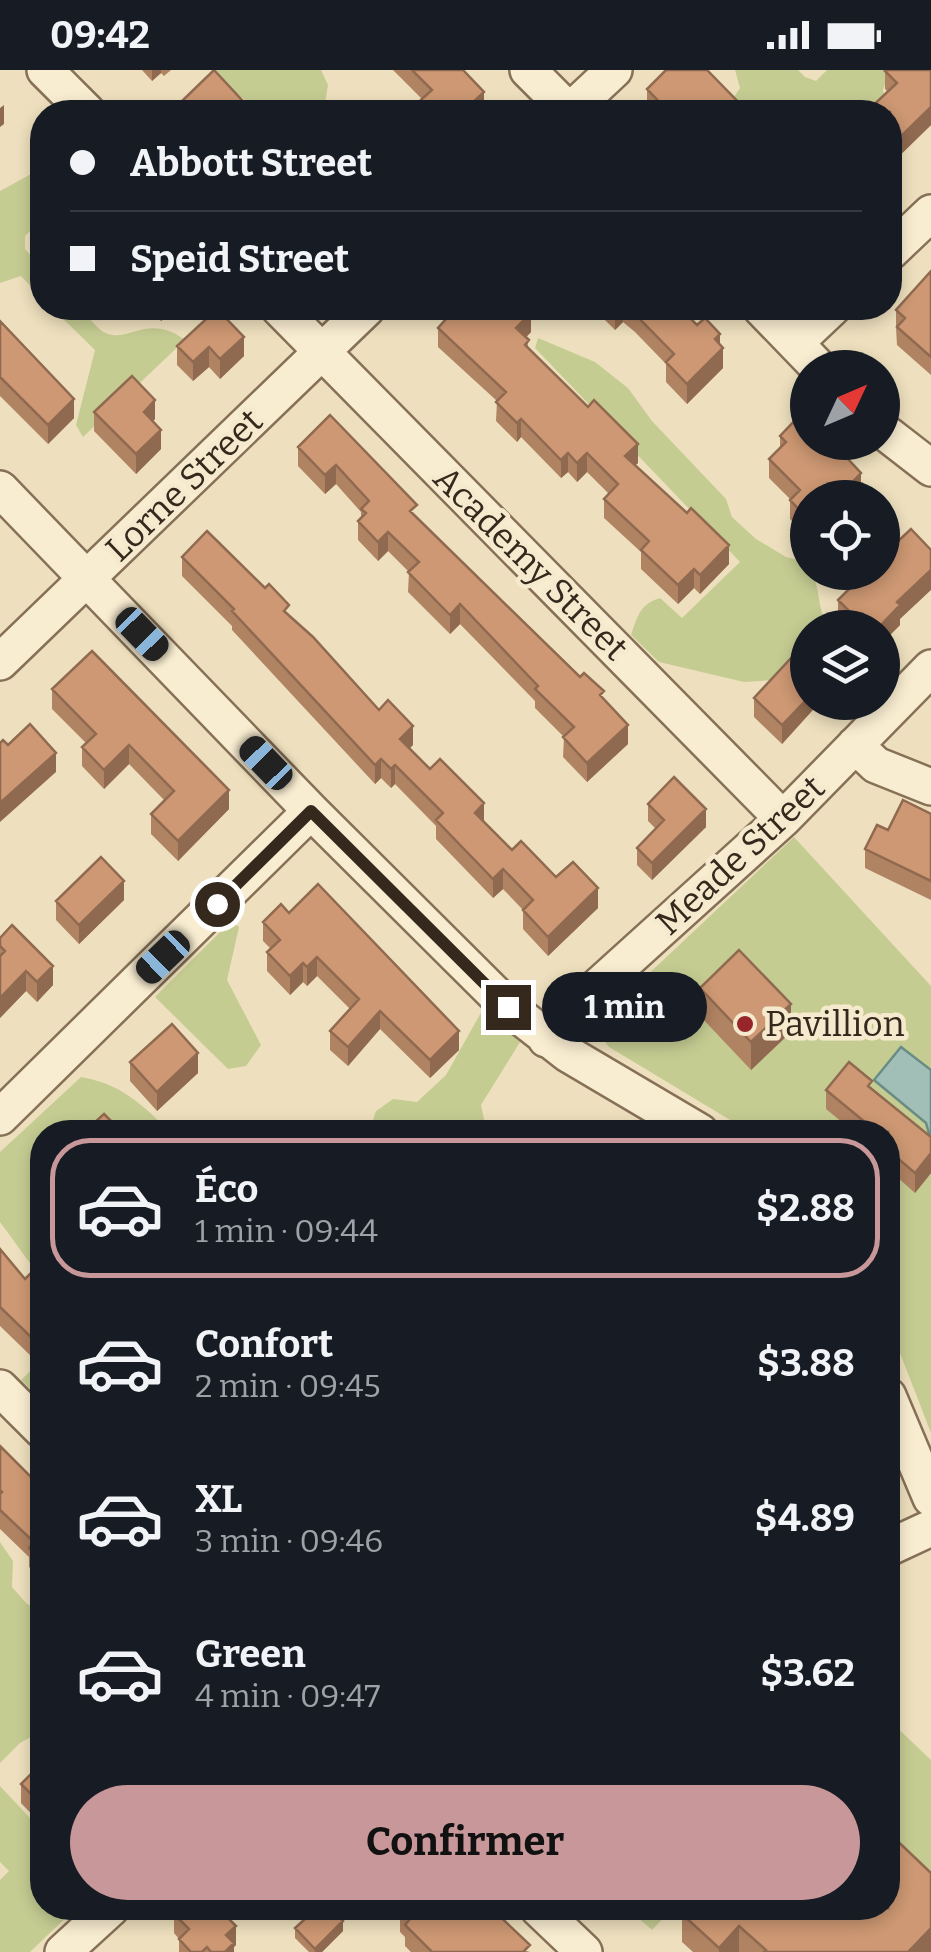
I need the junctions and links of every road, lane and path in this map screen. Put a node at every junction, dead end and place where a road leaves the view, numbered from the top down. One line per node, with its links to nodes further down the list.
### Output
1 (45, 70): 4 (street)
2 (528, 70): 5 (street)
3 (614, 70): 6 (street)
4 (74, 100)
5 (558, 100)
6 (583, 100)
7 (931, 213): 8 (street)
8 (902, 241)
9 (291, 320): 15 (street, Academy Street)
10 (355, 320): 15 (street, Lorne Street)
11 (773, 320): 13 (street)
12 (826, 320): 14 (street)
13 (802, 350)
14 (810, 350)
15 (323, 352): 19 (street, Lorne Street); 25 (street, Academy Street)
16 (900, 446): 17 (street)
17 (931, 468)
18 (0, 489): 19 (street)
19 (87, 578): 20 (street, Lorne Street); 24 (street)
20 (0, 662)
21 (931, 668): 22 (street, Meade Street)
22 (855, 745): 23 (street); 25 (street, Meade Street)
23 (931, 787)
24 (311, 811): 26 (street); 27 (street)
25 (783, 819): 26 (street, Meade Street)
26 (546, 1039): 28 (street)
27 (0, 1117)
28 (680, 1120)
29 (0, 1388): 30 (street)
30 (30, 1418)
31 (900, 1424): 32 (street)
32 (931, 1498)
33 (931, 1528): 34 (street)
34 (900, 1542)
35 (98, 1920): 37 (street)
36 (551, 1920): 38 (street)
37 (63, 1952)
38 (584, 1952)

